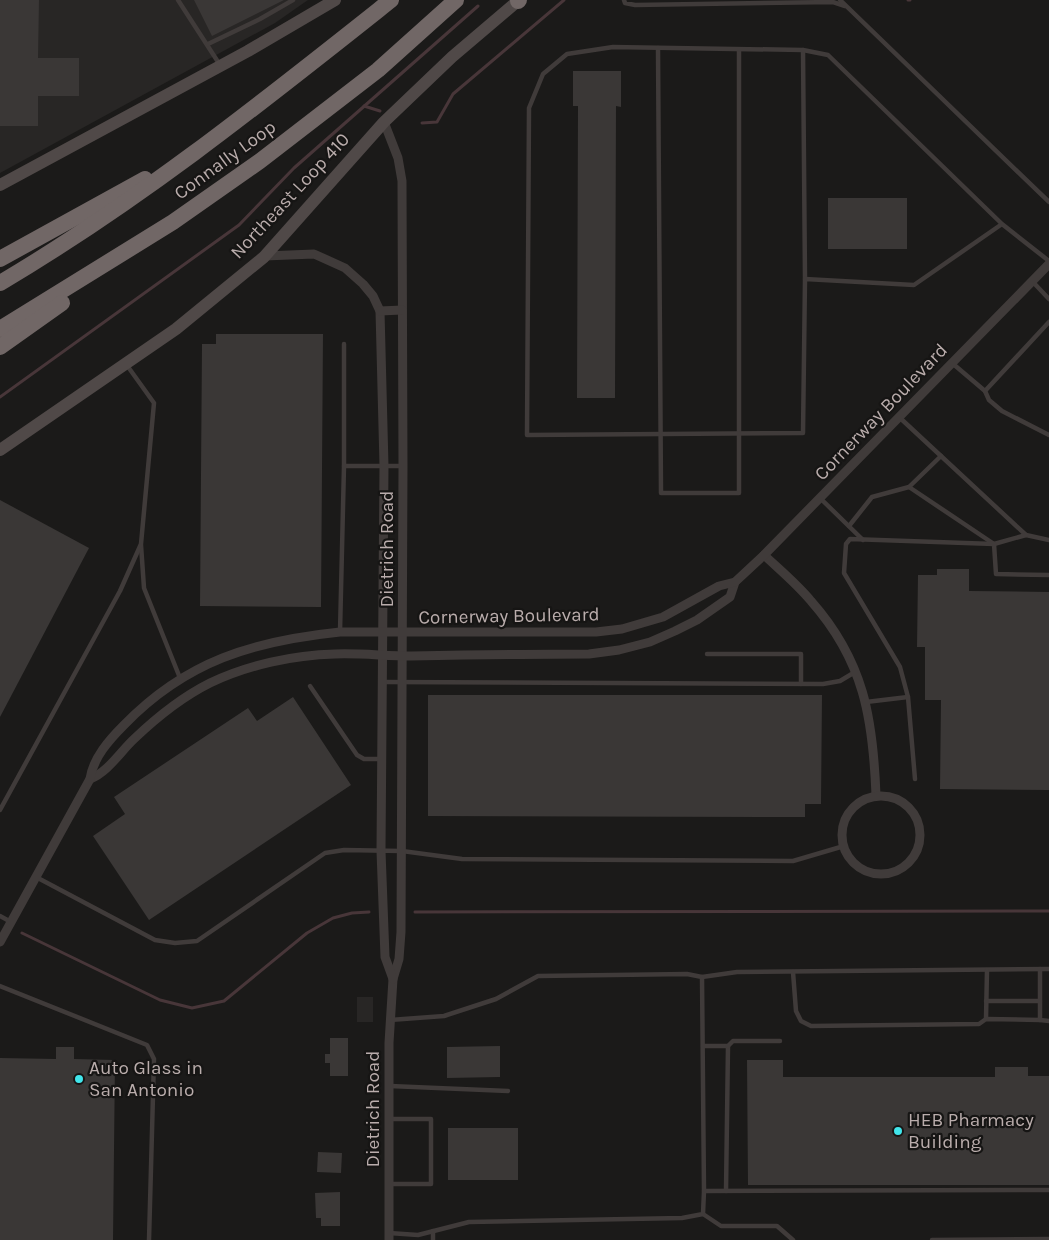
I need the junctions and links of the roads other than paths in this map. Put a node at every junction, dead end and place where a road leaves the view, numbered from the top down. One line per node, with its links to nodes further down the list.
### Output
1 (178, 0): 10 (lane)
2 (292, 0): 10 (lane)
3 (391, 0): 16 (highway, Connally Loop)
4 (456, 0): 19 (highway, Connally Loop)
5 (519, 0): 15 (main road, Northeast Loop 410)
6 (624, 0): 9 (lane)
7 (840, 0): 9 (lane)
8 (326, 3): 14 (main road)
9 (846, 6): 18 (lane)
10 (208, 44): 14 (lane)
11 (658, 48): 12 (lane); 39 (lane); 39 (lane)
12 (738, 50): 13 (lane); 38 (lane)
13 (803, 50): 20 (lane); 24 (lane)
14 (220, 66): 17 (main road)
15 (384, 122): 21 (main road, Northeast Loop 410); 28 (street, Dietrich Road)
16 (206, 145): 22 (highway); 26 (highway, Connally Loop)
17 (0, 185)
18 (1049, 202)
19 (173, 222): 31 (highway, Connally Loop); 33 (highway)
20 (1002, 224): 23 (lane); 24 (lane)
21 (265, 256): 29 (street, Dietrich Road); 35 (main road, Northeast Loop 410)
22 (0, 259)
23 (1049, 262): 25 (street, Cornerway Boulevard)
24 (805, 280): 38 (lane)
25 (1032, 281): 27 (lane); 34 (street, Cornerway Boulevard)
26 (0, 283)
27 (1049, 298)
28 (402, 310): 29 (street); 45 (street, Dietrich Road)
29 (380, 311): 44 (street, Dietrich Road)
30 (1049, 322): 36 (lane)
31 (0, 329)
32 (344, 344): 43 (lane)
33 (0, 347)
34 (952, 363): 36 (lane); 37 (street, Cornerway Boulevard)
35 (126, 364): 41 (main road, Northeast Loop 410); 52 (lane)
36 (985, 391): 40 (lane)
37 (900, 417): 42 (lane); 47 (street, Cornerway Boulevard)
38 (739, 433): 39 (lane); 39 (lane)
39 (662, 434)
40 (1049, 436)
41 (0, 450)
42 (941, 456): 46 (lane); 49 (lane)
43 (344, 466): 44 (lane); 57 (lane)
44 (384, 466): 45 (lane); 59 (street, Dietrich Road)
45 (404, 466): 58 (street, Dietrich Road)
46 (909, 487): 48 (lane); 53 (lane)
47 (820, 498): 48 (lane); 54 (street, Cornerway Boulevard)
48 (849, 526): 50 (lane)
49 (1026, 535): 51 (lane); 53 (lane)
50 (864, 540): 53 (lane); 69 (lane)
51 (1049, 540)
52 (141, 544): 64 (lane); 75 (lane)
53 (994, 544): 55 (lane)
54 (764, 555): 56 (street, Cornerway Boulevard); 63 (street)
55 (1049, 575)
56 (735, 582): 58 (street, Cornerway Boulevard); 62 (street, Cornerway Boulevard)
57 (340, 632): 59 (street, Cornerway Boulevard); 64 (street, Cornerway Boulevard)
58 (403, 633): 59 (street, Cornerway Boulevard); 62 (street, Dietrich Road)
59 (382, 634): 61 (street, Dietrich Road)
60 (707, 654): 67 (lane)
61 (382, 655): 62 (street, Cornerway Boulevard); 65 (street, Dietrich Road); 72 (street, Cornerway Boulevard)
62 (403, 656): 66 (street, Dietrich Road)
63 (855, 672): 67 (lane); 70 (street)
64 (180, 678): 72 (street, Cornerway Boulevard)
65 (382, 682): 66 (lane); 71 (street, Dietrich Road)
66 (403, 683): 67 (lane); 78 (street, Dietrich Road)
67 (801, 684)
68 (310, 686): 71 (lane)
69 (908, 697): 70 (lane); 73 (lane)
70 (866, 702): 74 (street)
71 (382, 759): 77 (street, Dietrich Road)
72 (90, 779): 79 (street, Cornerway Boulevard)
73 (916, 779)
74 (876, 796): 76 (street); 76 (street)
75 (0, 810)
76 (844, 846): 78 (lane)
77 (381, 851): 78 (lane); 79 (lane); 88 (street, Dietrich Road)
78 (402, 852): 88 (street, Dietrich Road)
79 (36, 876): 81 (street, Cornerway Boulevard)
80 (0, 916): 81 (lane)
81 (11, 922): 82 (street, Cornerway Boulevard)
82 (0, 942)
83 (1049, 969): 85 (lane)
84 (986, 970): 85 (lane); 86 (lane); 90 (lane)
85 (1040, 970): 91 (lane)
86 (793, 972): 87 (lane); 92 (lane)
87 (702, 977): 93 (lane); 97 (lane)
88 (393, 979): 93 (street, Dietrich Road)
89 (0, 986): 110 (lane)
90 (986, 1001): 91 (lane); 92 (lane)
91 (1040, 1001): 94 (lane)
92 (986, 1019): 94 (lane)
93 (390, 1020): 99 (street, Dietrich Road)
94 (1040, 1020): 95 (lane)
95 (1049, 1021)
96 (780, 1040): 98 (lane)
97 (703, 1046): 98 (lane); 104 (lane)
98 (728, 1046): 105 (lane)
99 (389, 1086): 100 (lane); 101 (street, Dietrich Road)
100 (508, 1091)
101 (389, 1118): 102 (street, Dietrich Road); 102 (lane)
102 (389, 1184): 108 (street, Dietrich Road)
103 (1049, 1190): 105 (lane)
104 (704, 1191): 105 (lane); 106 (lane)
105 (726, 1191)
106 (702, 1214): 107 (lane); 112 (lane)
107 (433, 1231): 108 (lane); 111 (lane)
108 (389, 1237)
109 (1049, 1239): 113 (lane)
110 (149, 1240)
111 (434, 1240)
112 (793, 1240)
113 (932, 1240)

